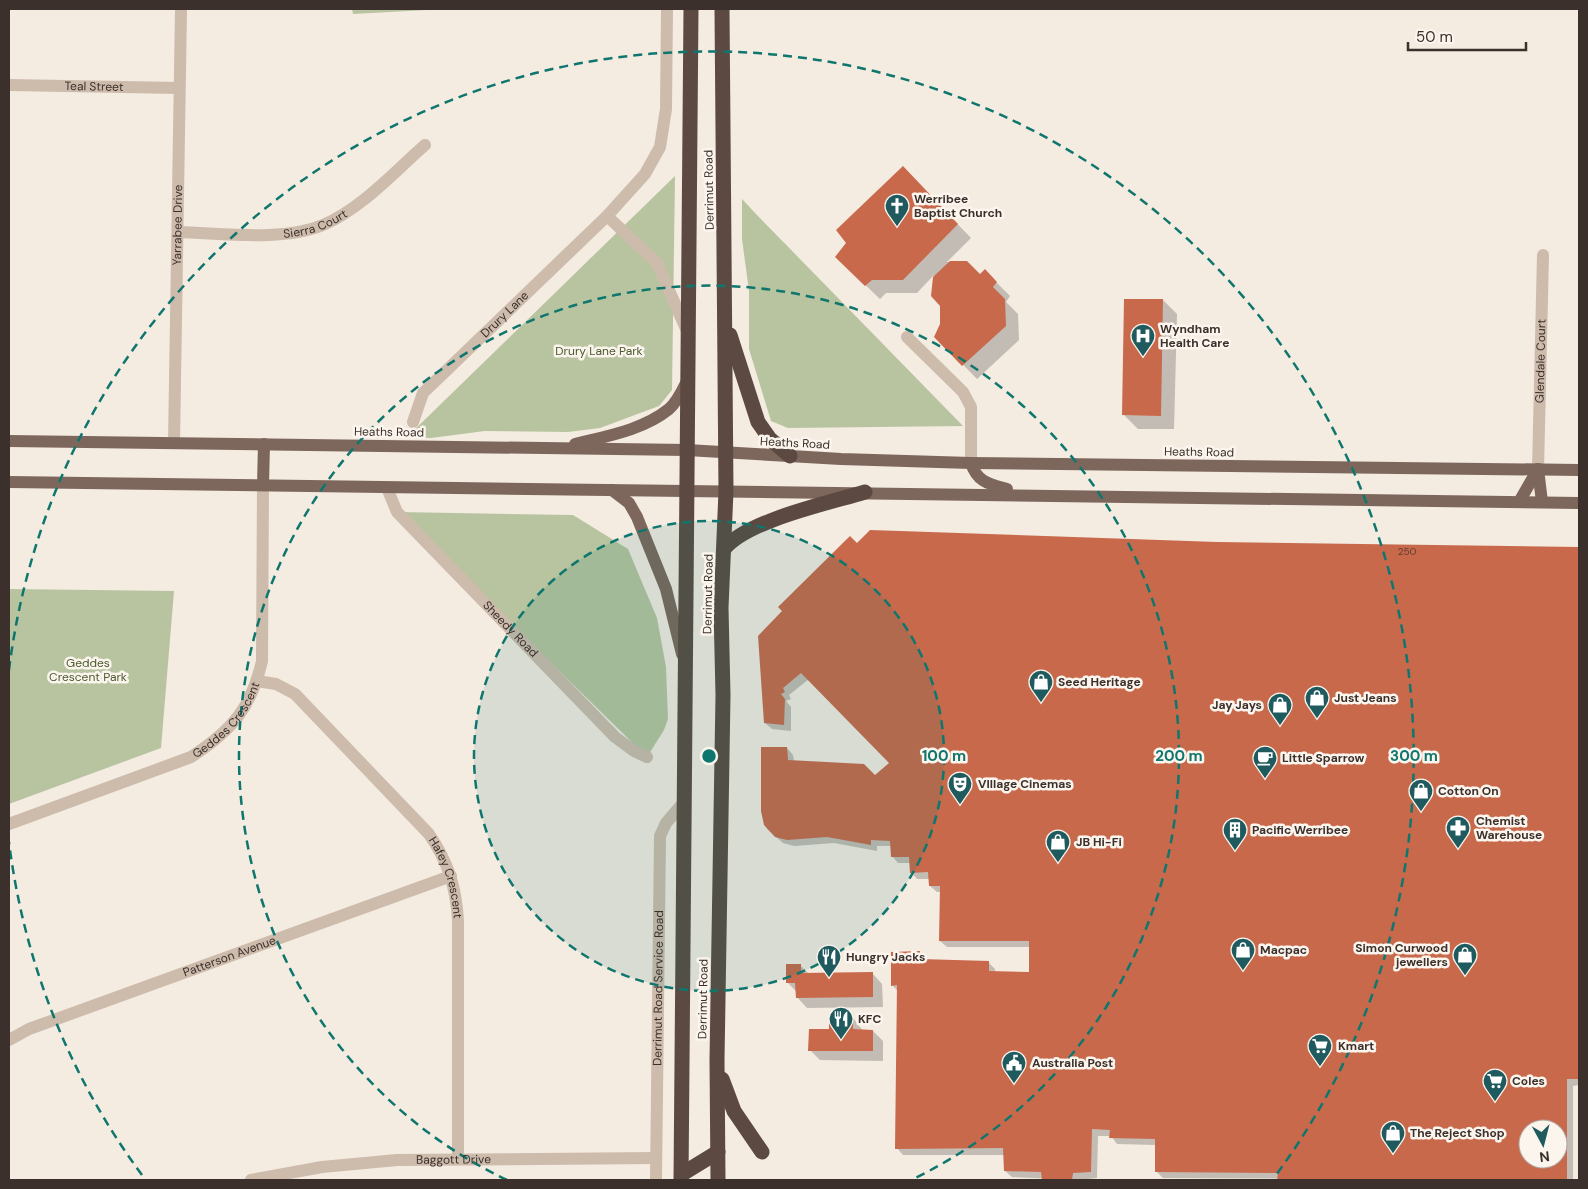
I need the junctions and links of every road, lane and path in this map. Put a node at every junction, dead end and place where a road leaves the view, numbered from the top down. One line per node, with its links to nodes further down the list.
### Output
1 (181, 9): 6 (street, Yarrabee Drive)
2 (667, 9): 8 (street, Drury Lane)
3 (691, 9): 12 (highway, Derrimut Road)
4 (722, 9): 11 (highway, Derrimut Road)
5 (9, 85): 6 (street, Teal Street)
6 (179, 88): 9 (street, Yarrabee Drive)
7 (425, 145): 9 (street, Sierra Court)
8 (606, 216): 12 (street); 15 (street, Drury Lane)
9 (178, 232): 17 (street, Yarrabee Drive)
10 (1543, 255): 24 (street, Glendale Court)
11 (726, 321): 21 (highway, Derrimut Road); 22 (highway)
12 (688, 333): 14 (highway, Derrimut Road)
13 (907, 337): 23 (street)
14 (688, 379): 19 (main road); 20 (highway, Derrimut Road)
15 (413, 422)
16 (9, 441): 17 (main road, Heaths Road)
17 (174, 443): 18 (main road, Heaths Road)
18 (264, 444): 19 (main road, Heaths Road); 27 (main road)
19 (558, 448): 20 (main road, Heaths Road)
20 (687, 450): 21 (main road, Heaths Road); 30 (highway, Derrimut Road)
21 (726, 454): 22 (main road, Heaths Road); 31 (highway, Derrimut Road)
22 (790, 456): 23 (main road, Heaths Road)
23 (971, 462): 24 (main road, Heaths Road); 33 (main road)
24 (1538, 469): 25 (main road, Heaths Road); 34 (main road); 35 (main road)
25 (1579, 470)
26 (9, 482): 27 (main road)
27 (263, 485): 28 (main road); 39 (street, Geddes Crescent)
28 (387, 488): 29 (main road); 40 (street, Sheedy Road)
29 (612, 490): 30 (main road); 38 (main road)
30 (687, 490): 31 (main road); 38 (highway, Derrimut Road)
31 (726, 490): 32 (main road); 37 (highway, Derrimut Road)
32 (865, 492): 33 (main road); 37 (highway)
33 (1026, 494): 34 (main road)
34 (1519, 502): 35 (main road)
35 (1542, 502): 36 (main road)
36 (1579, 503)
37 (724, 549): 45 (highway, Derrimut Road)
38 (685, 666): 41 (highway, Derrimut Road)
39 (257, 680): 42 (street, Geddes Crescent); 43 (street, Hafey Crescent)
40 (646, 757)
41 (684, 802): 48 (street, Derrimut Road Service Road); 50 (highway, Derrimut Road)
42 (9, 824)
43 (451, 876): 44 (street, Patterson Avenue); 49 (street, Hafey Crescent)
44 (9, 1040)
45 (717, 1060): 46 (highway, Derrimut Road); 47 (highway)
46 (718, 1152): 50 (highway); 54 (highway, Derrimut Road)
47 (762, 1152)
48 (656, 1158): 49 (street, Baggott Drive); 52 (street, Derrimut Road Service Road)
49 (458, 1160): 51 (street, Baggott Drive)
50 (682, 1177): 53 (highway)
51 (251, 1180)
52 (656, 1180)
53 (697, 1180)
54 (718, 1180)

